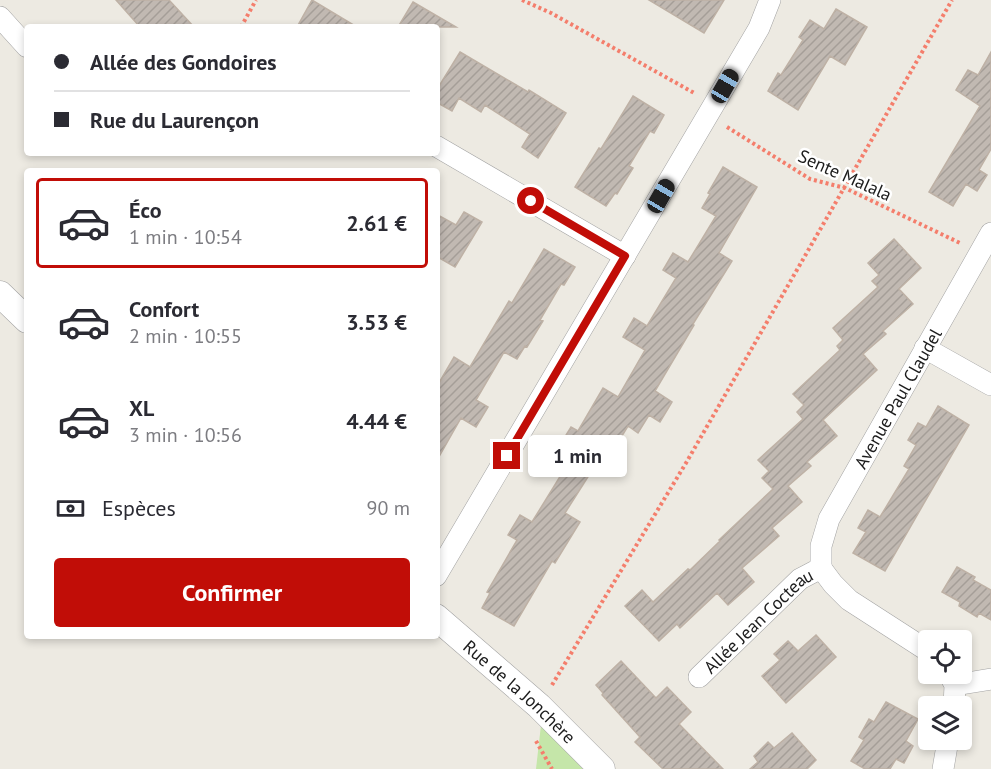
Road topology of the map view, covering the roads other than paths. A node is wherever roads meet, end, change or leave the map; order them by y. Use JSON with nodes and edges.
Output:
{"nodes":[{"id":1,"x":770,"y":0,"type":"edge"},
{"id":2,"x":0,"y":17,"type":"edge"},
{"id":3,"x":24,"y":44,"type":"edge"},
{"id":4,"x":440,"y":149,"type":"edge"},
{"id":5,"x":991,"y":233,"type":"edge"},
{"id":6,"x":625,"y":256,"type":"junction"},
{"id":7,"x":0,"y":294,"type":"edge"},
{"id":8,"x":24,"y":317,"type":"edge"},
{"id":9,"x":925,"y":348,"type":"junction"},
{"id":10,"x":991,"y":385,"type":"edge"},
{"id":11,"x":821,"y":568,"type":"junction"},
{"id":12,"x":440,"y":569,"type":"edge"},
{"id":13,"x":440,"y":620,"type":"edge"},
{"id":14,"x":918,"y":645,"type":"edge"},
{"id":15,"x":699,"y":677,"type":"dead end"},
{"id":16,"x":991,"y":679,"type":"edge"},
{"id":17,"x":952,"y":688,"type":"edge"},
{"id":18,"x":946,"y":750,"type":"edge"},
{"id":19,"x":602,"y":769,"type":"edge"},
{"id":20,"x":943,"y":769,"type":"edge"}],
"edges":[{"from":1,"to":6,"type":"street"},
{"from":2,"to":3,"type":"street"},
{"from":4,"to":6,"type":"street"},
{"from":5,"to":9,"type":"street","name":"Avenue Paul Claudel"},
{"from":6,"to":12,"type":"street"},
{"from":7,"to":8,"type":"street"},
{"from":9,"to":10,"type":"street"},
{"from":9,"to":11,"type":"street","name":"Avenue Paul Claudel"},
{"from":11,"to":14,"type":"street"},
{"from":11,"to":15,"type":"street","name":"Allée Jean Cocteau"},
{"from":13,"to":19,"type":"street","name":"Rue de la Jonchère"},
{"from":16,"to":17,"type":"street"},
{"from":18,"to":20,"type":"street"}]}
